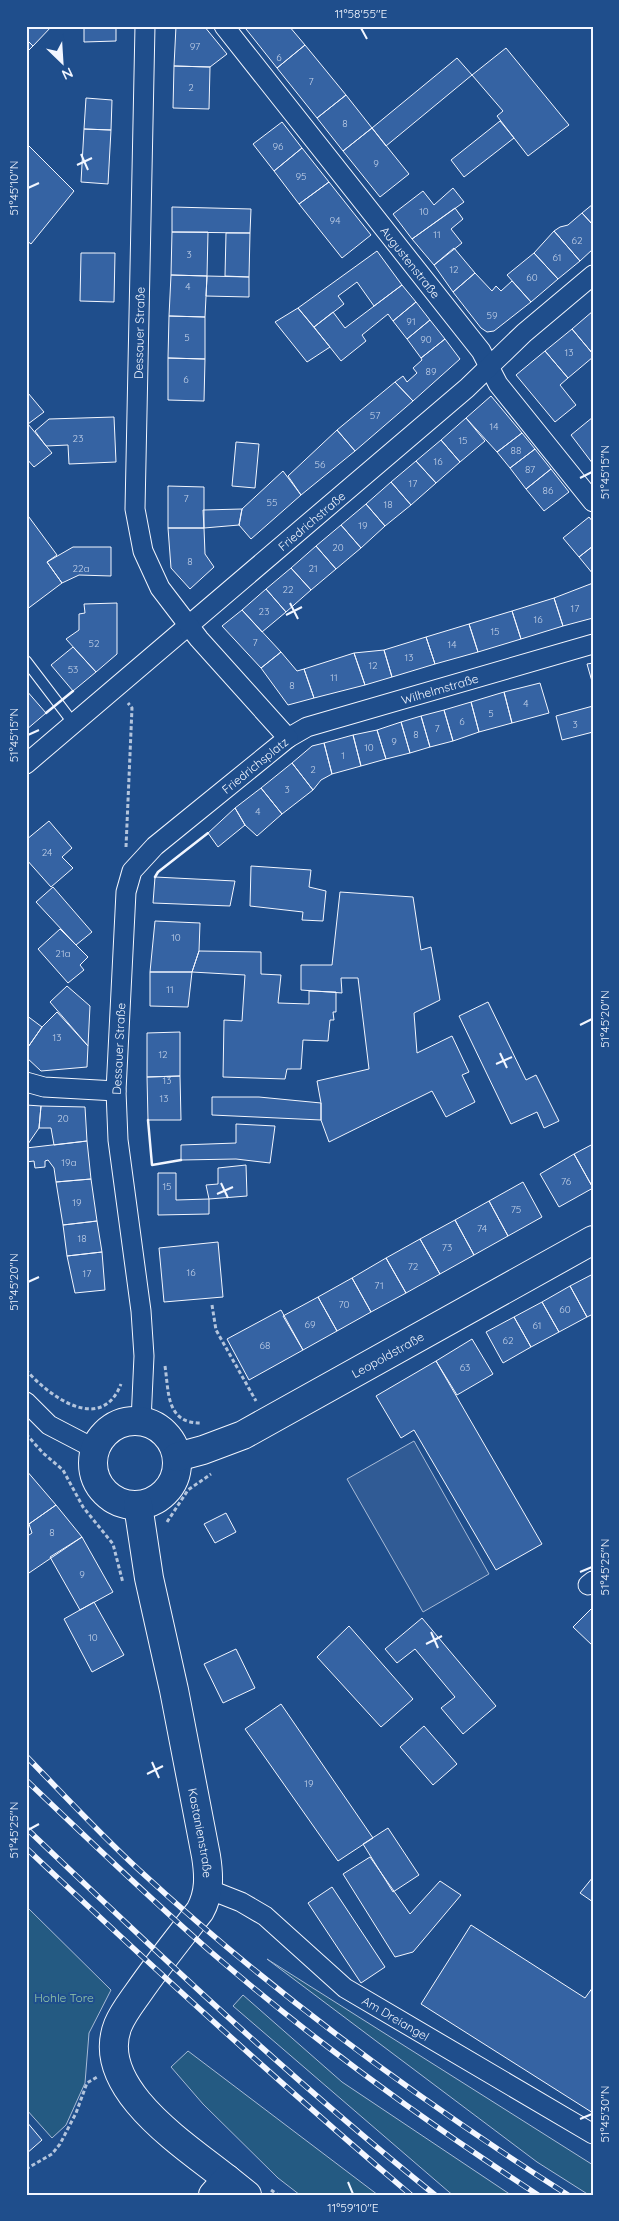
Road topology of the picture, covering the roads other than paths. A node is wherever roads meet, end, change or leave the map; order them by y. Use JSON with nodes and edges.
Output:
{"nodes":[{"id":1,"x":145,"y":26,"type":"edge"},
{"id":2,"x":224,"y":26,"type":"edge"},
{"id":3,"x":593,"y":275,"type":"edge"},
{"id":4,"x":489,"y":367,"type":"junction"},
{"id":5,"x":593,"y":502,"type":"edge"},
{"id":6,"x":188,"y":626,"type":"junction"},
{"id":7,"x":593,"y":644,"type":"edge"},
{"id":8,"x":26,"y":661,"type":"edge"},
{"id":9,"x":74,"y":724,"type":"junction"},
{"id":10,"x":288,"y":738,"type":"junction"},
{"id":11,"x":26,"y":764,"type":"edge"},
{"id":12,"x":132,"y":871,"type":"joint"},
{"id":13,"x":26,"y":1082,"type":"edge"},
{"id":14,"x":116,"y":1091,"type":"junction"},
{"id":15,"x":593,"y":1240,"type":"edge"},
{"id":16,"x":26,"y":1402,"type":"edge"},
{"id":17,"x":141,"y":1421,"type":"junction"},
{"id":18,"x":95,"y":1449,"type":"junction"},
{"id":19,"x":177,"y":1457,"type":"junction"},
{"id":20,"x":138,"y":1505,"type":"junction"},
{"id":21,"x":208,"y":1889,"type":"junction"},
{"id":22,"x":593,"y":2134,"type":"edge"},
{"id":23,"x":229,"y":2190,"type":"edge"}],
"edges":[{"from":1,"to":6,"type":"street","name":"Dessauer Straße"},
{"from":2,"to":4,"type":"street","name":"Augustenstraße"},
{"from":3,"to":4,"type":"street","name":"Friedrichstraße"},
{"from":4,"to":5,"type":"street","name":"Augustenstraße"},
{"from":4,"to":6,"type":"street","name":"Friedrichstraße"},
{"from":6,"to":9,"type":"street","name":"Friedrichstraße"},
{"from":6,"to":10,"type":"street","name":"Friedrichsplatz"},
{"from":7,"to":10,"type":"street","name":"Wilhelmstraße"},
{"from":8,"to":9,"type":"lane"},
{"from":9,"to":11,"type":"street","name":"Friedrichstraße"},
{"from":10,"to":12,"type":"street","name":"Friedrichsplatz"},
{"from":12,"to":14,"type":"street","name":"Dessauer Straße"},
{"from":13,"to":14,"type":"street"},
{"from":14,"to":17,"type":"street","name":"Dessauer Straße"},
{"from":15,"to":19,"type":"main road","name":"Leopoldstraße"},
{"from":16,"to":18,"type":"street"},
{"from":17,"to":18,"type":"main road"},
{"from":17,"to":19,"type":"main road"},
{"from":18,"to":20,"type":"main road"},
{"from":19,"to":20,"type":"main road"},
{"from":20,"to":21,"type":"main road","name":"Kastanienstraße"},
{"from":21,"to":22,"type":"street","name":"Am Dreiangel"},
{"from":21,"to":23,"type":"main road","name":"Kastanienstraße"}]}
